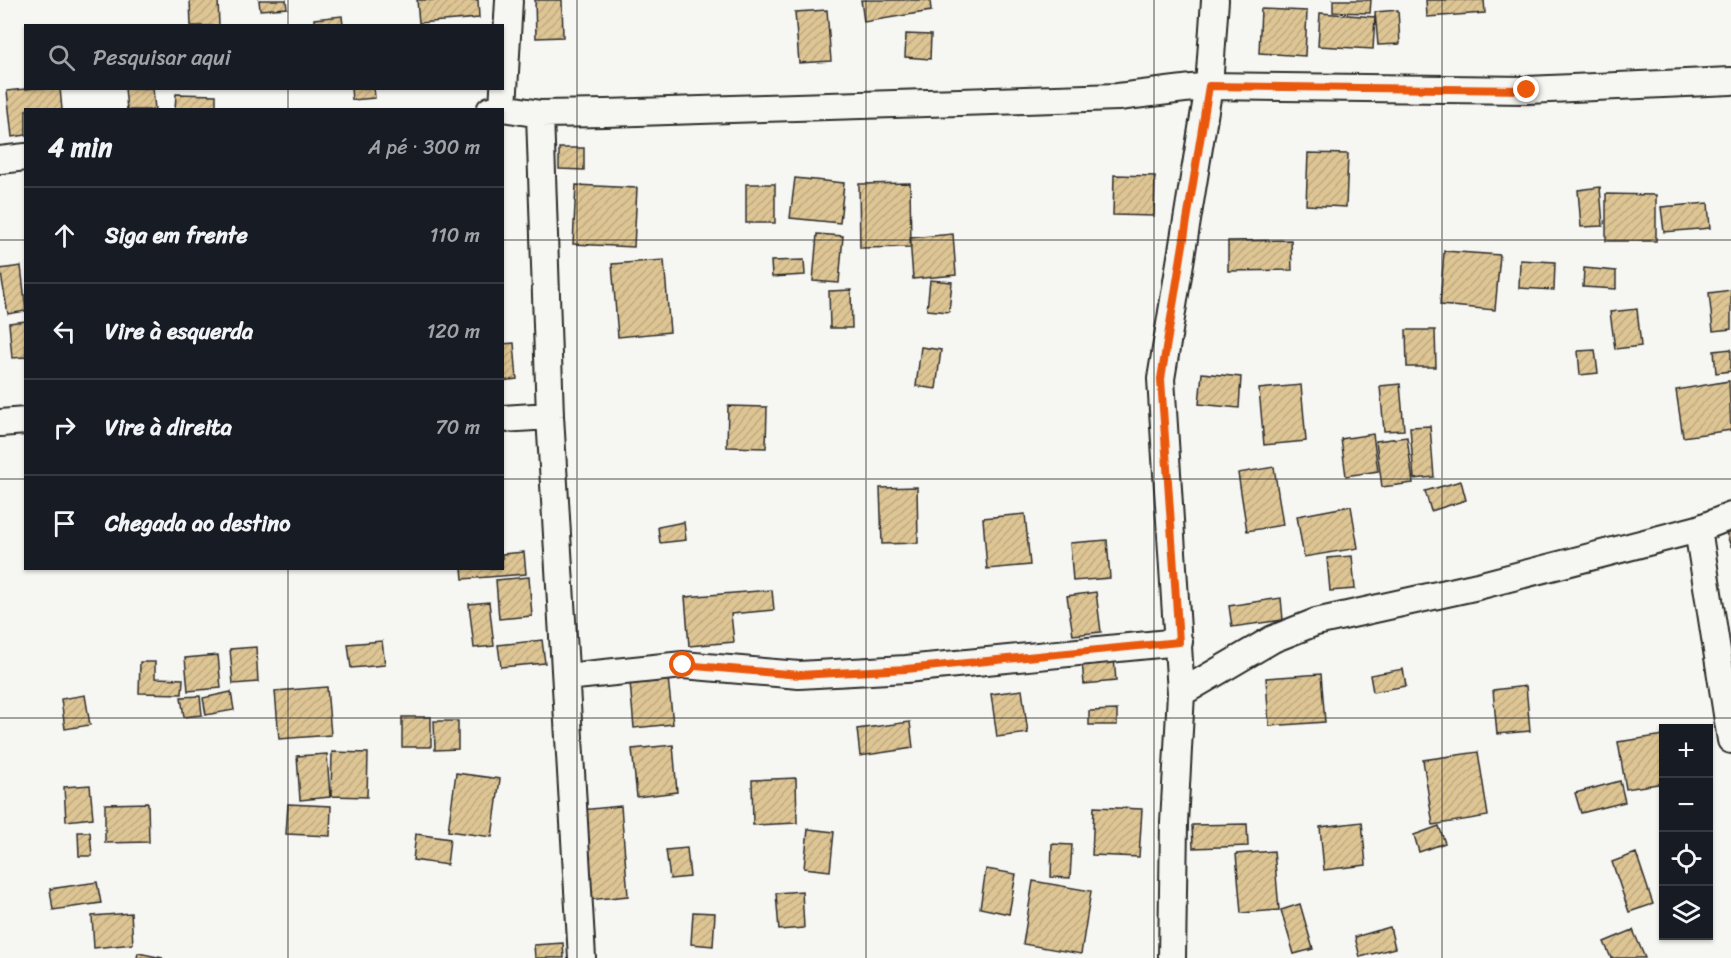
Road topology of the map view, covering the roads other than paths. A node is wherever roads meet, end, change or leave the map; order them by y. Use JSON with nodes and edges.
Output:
{"nodes":[{"id":1,"x":509,"y":0,"type":"edge"},
{"id":2,"x":1215,"y":0,"type":"edge"},
{"id":3,"x":504,"y":42,"type":"edge"},
{"id":4,"x":1731,"y":81,"type":"edge"},
{"id":5,"x":1209,"y":86,"type":"junction"},
{"id":6,"x":498,"y":90,"type":"edge"},
{"id":7,"x":496,"y":108,"type":"edge"},
{"id":8,"x":504,"y":110,"type":"edge"},
{"id":9,"x":540,"y":114,"type":"junction"},
{"id":10,"x":24,"y":157,"type":"edge"},
{"id":11,"x":0,"y":160,"type":"edge"},
{"id":12,"x":549,"y":416,"type":"junction"},
{"id":13,"x":504,"y":420,"type":"edge"},
{"id":14,"x":24,"y":421,"type":"edge"},
{"id":15,"x":0,"y":423,"type":"edge"},
{"id":16,"x":1731,"y":516,"type":"edge"},
{"id":17,"x":1698,"y":529,"type":"junction"},
{"id":18,"x":1179,"y":642,"type":"junction"},
{"id":19,"x":566,"y":677,"type":"junction"},
{"id":20,"x":1181,"y":693,"type":"junction"},
{"id":21,"x":1731,"y":740,"type":"edge"},
{"id":22,"x":582,"y":958,"type":"edge"},
{"id":23,"x":1172,"y":958,"type":"edge"}],
"edges":[{"from":1,"to":3,"type":"street"},
{"from":2,"to":5,"type":"street"},
{"from":4,"to":5,"type":"street"},
{"from":5,"to":9,"type":"street"},
{"from":5,"to":18,"type":"street"},
{"from":6,"to":7,"type":"street"},
{"from":8,"to":9,"type":"street"},
{"from":9,"to":12,"type":"street"},
{"from":10,"to":11,"type":"street"},
{"from":12,"to":13,"type":"street"},
{"from":12,"to":19,"type":"street"},
{"from":14,"to":15,"type":"street"},
{"from":16,"to":17,"type":"street"},
{"from":17,"to":20,"type":"street"},
{"from":17,"to":21,"type":"street"},
{"from":18,"to":19,"type":"street"},
{"from":18,"to":20,"type":"street"},
{"from":19,"to":22,"type":"street"},
{"from":20,"to":23,"type":"street"}]}
